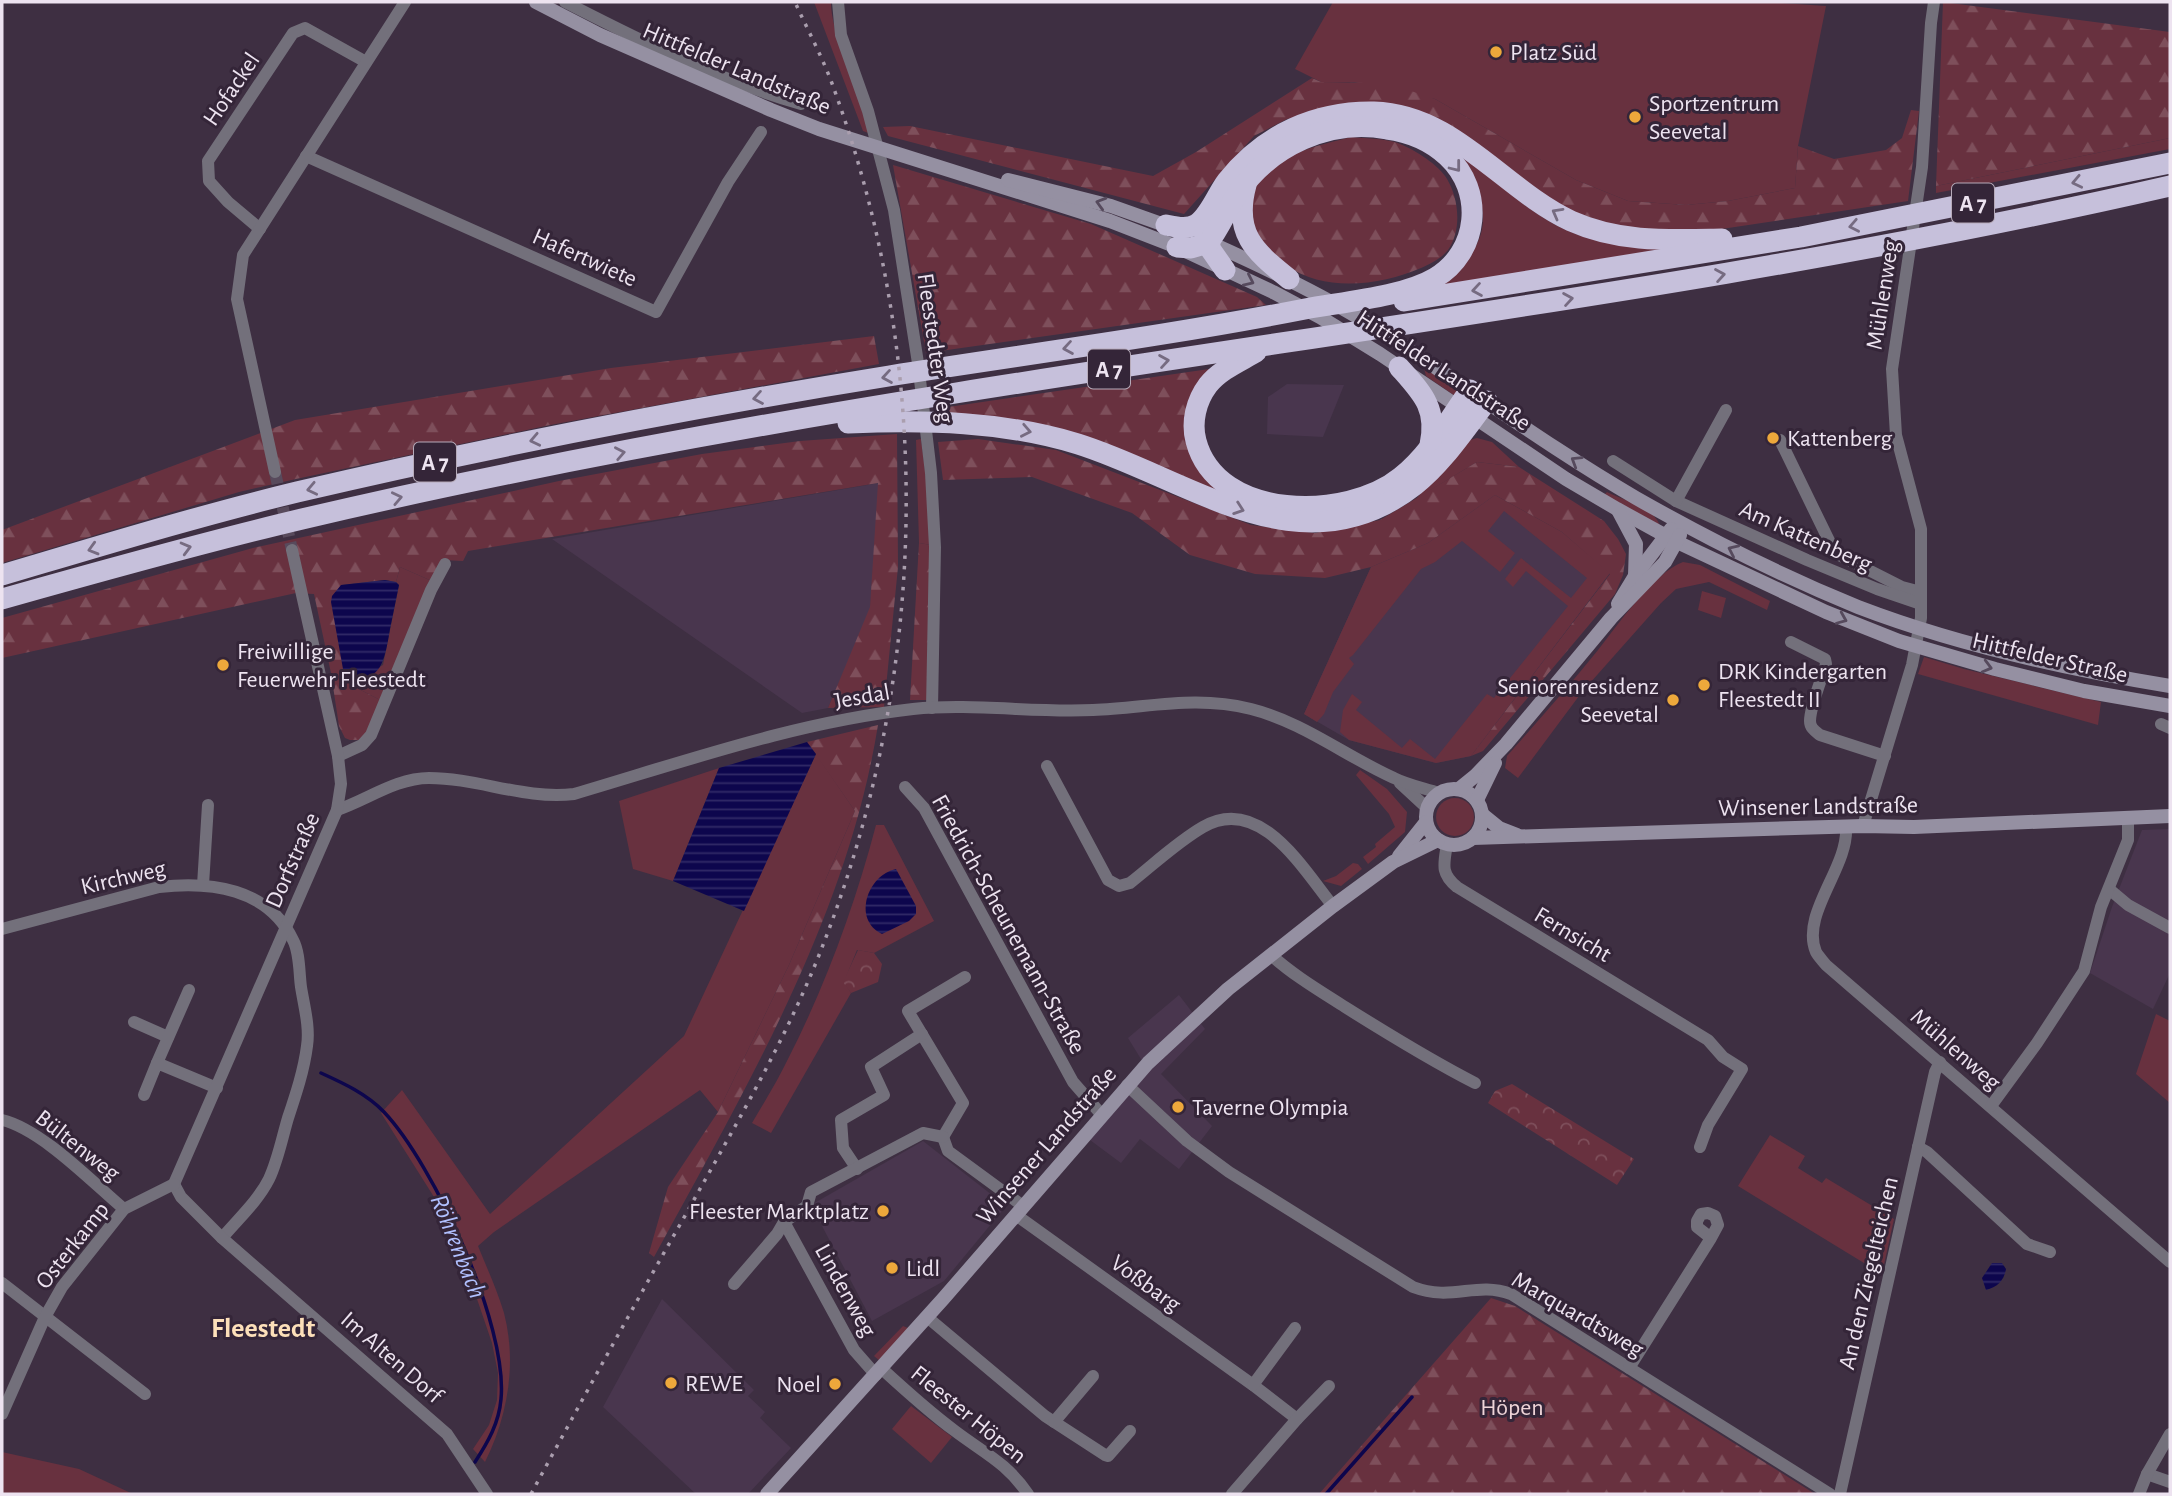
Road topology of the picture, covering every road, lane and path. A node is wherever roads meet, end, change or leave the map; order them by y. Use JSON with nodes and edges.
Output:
{"nodes":[{"id":1,"x":405,"y":2,"type":"edge"},
{"id":2,"x":536,"y":2,"type":"edge"},
{"id":3,"x":565,"y":2,"type":"edge"},
{"id":4,"x":838,"y":2,"type":"edge"},
{"id":5,"x":1934,"y":2,"type":"edge"},
{"id":6,"x":366,"y":62,"type":"junction"},
{"id":7,"x":801,"y":104,"type":"dead end"},
{"id":8,"x":761,"y":132,"type":"dead end"},
{"id":9,"x":306,"y":156,"type":"junction"},
{"id":10,"x":927,"y":163,"type":"junction"},
{"id":11,"x":2170,"y":163,"type":"edge"},
{"id":12,"x":1248,"y":179,"type":"junction"},
{"id":13,"x":2170,"y":186,"type":"edge"},
{"id":14,"x":1205,"y":216,"type":"junction"},
{"id":15,"x":1166,"y":226,"type":"junction"},
{"id":16,"x":260,"y":229,"type":"junction"},
{"id":17,"x":1801,"y":237,"type":"junction"},
{"id":18,"x":1208,"y":243,"type":"junction"},
{"id":19,"x":1177,"y":247,"type":"junction"},
{"id":20,"x":1225,"y":270,"type":"junction"},
{"id":21,"x":1289,"y":287,"type":"junction"},
{"id":22,"x":1232,"y":323,"type":"junction"},
{"id":23,"x":1266,"y":346,"type":"junction"},
{"id":24,"x":1404,"y":358,"type":"junction"},
{"id":25,"x":1472,"y":404,"type":"junction"},
{"id":26,"x":1726,"y":410,"type":"dead end"},
{"id":27,"x":828,"y":419,"type":"junction"},
{"id":28,"x":1780,"y":440,"type":"dead end"},
{"id":29,"x":1429,"y":448,"type":"junction"},
{"id":30,"x":1613,"y":461,"type":"dead end"},
{"id":31,"x":275,"y":472,"type":"tunnel mouth"},
{"id":32,"x":1676,"y":500,"type":"junction"},
{"id":33,"x":1617,"y":509,"type":"junction"},
{"id":34,"x":1681,"y":523,"type":"junction"},
{"id":35,"x":1671,"y":539,"type":"junction"},
{"id":36,"x":292,"y":550,"type":"tunnel mouth"},
{"id":37,"x":445,"y":564,"type":"dead end"},
{"id":38,"x":2,"y":575,"type":"edge"},
{"id":39,"x":1635,"y":576,"type":"junction"},
{"id":40,"x":1922,"y":598,"type":"junction"},
{"id":41,"x":2,"y":599,"type":"edge"},
{"id":42,"x":1611,"y":618,"type":"junction"},
{"id":43,"x":1924,"y":624,"type":"junction"},
{"id":44,"x":1791,"y":642,"type":"dead end"},
{"id":45,"x":1921,"y":648,"type":"joint"},
{"id":46,"x":2170,"y":686,"type":"edge"},
{"id":47,"x":2170,"y":706,"type":"edge"},
{"id":48,"x":932,"y":708,"type":"junction"},
{"id":49,"x":1506,"y":744,"type":"junction"},
{"id":50,"x":338,"y":756,"type":"junction"},
{"id":51,"x":1885,"y":757,"type":"junction"},
{"id":52,"x":1047,"y":766,"type":"dead end"},
{"id":53,"x":1394,"y":778,"type":"junction"},
{"id":54,"x":905,"y":787,"type":"dead end"},
{"id":55,"x":1459,"y":789,"type":"junction"},
{"id":56,"x":1439,"y":793,"type":"junction"},
{"id":57,"x":1478,"y":800,"type":"junction"},
{"id":58,"x":208,"y":805,"type":"dead end"},
{"id":59,"x":337,"y":810,"type":"junction"},
{"id":60,"x":1427,"y":815,"type":"junction"},
{"id":61,"x":1483,"y":815,"type":"junction"},
{"id":62,"x":2170,"y":817,"type":"edge"},
{"id":63,"x":2121,"y":818,"type":"junction"},
{"id":64,"x":1863,"y":826,"type":"junction"},
{"id":65,"x":1846,"y":827,"type":"junction"},
{"id":66,"x":1522,"y":836,"type":"junction"},
{"id":67,"x":1473,"y":838,"type":"junction"},
{"id":68,"x":1443,"y":842,"type":"junction"},
{"id":69,"x":1394,"y":862,"type":"junction"},
{"id":70,"x":203,"y":885,"type":"junction"},
{"id":71,"x":2109,"y":890,"type":"junction"},
{"id":72,"x":1334,"y":905,"type":"junction"},
{"id":73,"x":285,"y":927,"type":"junction"},
{"id":74,"x":2170,"y":928,"type":"edge"},
{"id":75,"x":2,"y":929,"type":"edge"},
{"id":76,"x":1271,"y":955,"type":"junction"},
{"id":77,"x":965,"y":977,"type":"dead end"},
{"id":78,"x":189,"y":990,"type":"dead end"},
{"id":79,"x":134,"y":1022,"type":"dead end"},
{"id":80,"x":922,"y":1034,"type":"junction"},
{"id":81,"x":168,"y":1037,"type":"junction"},
{"id":82,"x":1940,"y":1062,"type":"junction"},
{"id":83,"x":157,"y":1063,"type":"junction"},
{"id":84,"x":1475,"y":1083,"type":"dead end"},
{"id":85,"x":1127,"y":1086,"type":"junction"},
{"id":86,"x":217,"y":1088,"type":"junction"},
{"id":87,"x":144,"y":1095,"type":"dead end"},
{"id":88,"x":1991,"y":1107,"type":"junction"},
{"id":89,"x":1101,"y":1114,"type":"junction"},
{"id":90,"x":2,"y":1120,"type":"edge"},
{"id":91,"x":943,"y":1137,"type":"junction"},
{"id":92,"x":1700,"y":1147,"type":"dead end"},
{"id":93,"x":1918,"y":1147,"type":"junction"},
{"id":94,"x":857,"y":1169,"type":"junction"},
{"id":95,"x":174,"y":1184,"type":"junction"},
{"id":96,"x":124,"y":1209,"type":"junction"},
{"id":97,"x":1019,"y":1210,"type":"junction"},
{"id":98,"x":784,"y":1222,"type":"junction"},
{"id":99,"x":222,"y":1238,"type":"junction"},
{"id":100,"x":1711,"y":1238,"type":"dead end"},
{"id":101,"x":2050,"y":1252,"type":"dead end"},
{"id":102,"x":2170,"y":1262,"type":"edge"},
{"id":103,"x":2,"y":1283,"type":"edge"},
{"id":104,"x":734,"y":1284,"type":"dead end"},
{"id":105,"x":45,"y":1317,"type":"junction"},
{"id":106,"x":927,"y":1317,"type":"junction"},
{"id":107,"x":1295,"y":1328,"type":"dead end"},
{"id":108,"x":1629,"y":1368,"type":"junction"},
{"id":109,"x":878,"y":1371,"type":"junction"},
{"id":110,"x":1093,"y":1376,"type":"dead end"},
{"id":111,"x":1253,"y":1385,"type":"junction"},
{"id":112,"x":1329,"y":1386,"type":"dead end"},
{"id":113,"x":145,"y":1394,"type":"dead end"},
{"id":114,"x":2,"y":1414,"type":"edge"},
{"id":115,"x":1297,"y":1419,"type":"junction"},
{"id":116,"x":1054,"y":1422,"type":"junction"},
{"id":117,"x":1130,"y":1431,"type":"dead end"},
{"id":118,"x":2170,"y":1434,"type":"edge"},
{"id":119,"x":2147,"y":1474,"type":"junction"},
{"id":120,"x":2170,"y":1482,"type":"edge"},
{"id":121,"x":487,"y":1494,"type":"edge"},
{"id":122,"x":767,"y":1494,"type":"edge"},
{"id":123,"x":1028,"y":1494,"type":"edge"},
{"id":124,"x":1232,"y":1494,"type":"edge"},
{"id":125,"x":1830,"y":1494,"type":"edge"},
{"id":126,"x":1840,"y":1494,"type":"edge"},
{"id":127,"x":2139,"y":1494,"type":"edge"}],
"edges":[{"from":1,"to":6,"type":"street"},
{"from":2,"to":10,"type":"main road","name":"Hittfelder Landstraße"},
{"from":3,"to":7,"type":"street","name":"Hittfelder Landstraße"},
{"from":4,"to":48,"type":"street","name":"Fleestedter Weg"},
{"from":5,"to":40,"type":"street","name":"Mühlenweg"},
{"from":6,"to":9,"type":"street"},
{"from":6,"to":16,"type":"street","name":"Hofackel"},
{"from":8,"to":9,"type":"street","name":"Hafertwiete"},
{"from":9,"to":16,"type":"street"},
{"from":15,"to":10,"type":"main road","name":"Hittfelder Landstraße","one_way":true},
{"from":10,"to":19,"type":"main road","name":"Hittfelder Landstraße"},
{"from":11,"to":17,"type":"highway","number":"A 7","one_way":true},
{"from":12,"to":18,"type":"highway"},
{"from":12,"to":21,"type":"highway"},
{"from":12,"to":22,"type":"highway","one_way":true},
{"from":23,"to":13,"type":"highway","number":"A 7","one_way":true},
{"from":14,"to":15,"type":"highway"},
{"from":17,"to":14,"type":"highway","one_way":true},
{"from":14,"to":18,"type":"highway"},
{"from":15,"to":18,"type":"main road","name":"Hittfelder Landstraße"},
{"from":16,"to":31,"type":"street"},
{"from":17,"to":22,"type":"highway","number":"A 7","one_way":true},
{"from":18,"to":19,"type":"highway"},
{"from":18,"to":20,"type":"highway"},
{"from":18,"to":21,"type":"main road","name":"Hittfelder Landstraße"},
{"from":19,"to":20,"type":"main road","name":"Hittfelder Landstraße"},
{"from":20,"to":21,"type":"main road","name":"Hittfelder Landstraße","one_way":true},
{"from":21,"to":24,"type":"main road","name":"Hittfelder Landstraße"},
{"from":21,"to":24,"type":"main road","name":"Hittfelder Landstraße"},
{"from":22,"to":38,"type":"highway","number":"A 7","one_way":true},
{"from":27,"to":23,"type":"highway","number":"A 7","one_way":true},
{"from":23,"to":29,"type":"highway"},
{"from":24,"to":25,"type":"main road","name":"Hittfelder Landstraße"},
{"from":24,"to":25,"type":"main road","name":"Hittfelder Landstraße"},
{"from":24,"to":29,"type":"highway"},
{"from":27,"to":25,"type":"highway","one_way":true},
{"from":25,"to":29,"type":"highway"},
{"from":25,"to":33,"type":"main road","name":"Hittfelder Landstraße"},
{"from":34,"to":25,"type":"main road","name":"Hittfelder Landstraße","one_way":true},
{"from":26,"to":32,"type":"street"},
{"from":41,"to":27,"type":"highway","number":"A 7","one_way":true},
{"from":28,"to":40,"type":"street"},
{"from":30,"to":32,"type":"street","name":"Am Kattenberg"},
{"from":32,"to":40,"type":"street","name":"Am Kattenberg"},
{"from":33,"to":35,"type":"main road","name":"Hittfelder Landstraße"},
{"from":33,"to":39,"type":"main road"},
{"from":34,"to":35,"type":"main road"},
{"from":43,"to":34,"type":"main road","name":"Hittfelder Landstraße","one_way":true},
{"from":35,"to":39,"type":"main road"},
{"from":35,"to":42,"type":"main road"},
{"from":35,"to":45,"type":"main road","name":"Hittfelder Landstraße","one_way":true},
{"from":36,"to":50,"type":"street","name":"Dorfstraße"},
{"from":37,"to":50,"type":"street"},
{"from":39,"to":42,"type":"main road"},
{"from":40,"to":43,"type":"street","name":"Mühlenweg"},
{"from":42,"to":49,"type":"main road"},
{"from":43,"to":46,"type":"main road","name":"Hittfelder Straße"},
{"from":43,"to":51,"type":"street","name":"Mühlenweg"},
{"from":44,"to":51,"type":"street"},
{"from":45,"to":47,"type":"main road","name":"Hittfelder Straße","one_way":true},
{"from":48,"to":53,"type":"street","name":"Jesdal"},
{"from":48,"to":59,"type":"street","name":"Jesdal"},
{"from":49,"to":55,"type":"main road"},
{"from":49,"to":57,"type":"main road"},
{"from":50,"to":59,"type":"street","name":"Dorfstraße"},
{"from":51,"to":64,"type":"street","name":"Mühlenweg"},
{"from":52,"to":72,"type":"street"},
{"from":53,"to":56,"type":"street","name":"Jesdal"},
{"from":53,"to":60,"type":"street","name":"Jesdal"},
{"from":54,"to":89,"type":"street","name":"Friedrich-Scheunemann-Straße"},
{"from":55,"to":56,"type":"main road"},
{"from":55,"to":57,"type":"main road"},
{"from":56,"to":60,"type":"main road","name":"Winsener Landstraße"},
{"from":57,"to":61,"type":"main road"},
{"from":58,"to":70,"type":"street"},
{"from":59,"to":73,"type":"street","name":"Dorfstraße"},
{"from":60,"to":68,"type":"main road"},
{"from":60,"to":69,"type":"main road","name":"Winsener Landstraße"},
{"from":61,"to":66,"type":"main road","name":"Winsener Landstraße"},
{"from":61,"to":67,"type":"main road"},
{"from":62,"to":63,"type":"main road","name":"Winsener Landstraße"},
{"from":63,"to":64,"type":"main road","name":"Winsener Landstraße"},
{"from":63,"to":71,"type":"street"},
{"from":64,"to":65,"type":"main road","name":"Winsener Landstraße"},
{"from":65,"to":66,"type":"main road","name":"Winsener Landstraße"},
{"from":65,"to":82,"type":"street","name":"Mühlenweg"},
{"from":66,"to":67,"type":"main road","name":"Winsener Landstraße"},
{"from":67,"to":68,"type":"main road","name":"Winsener Landstraße"},
{"from":68,"to":69,"type":"main road","name":"Winsener Landstraße"},
{"from":68,"to":92,"type":"street","name":"Fernsicht"},
{"from":69,"to":72,"type":"main road","name":"Winsener Landstraße"},
{"from":70,"to":73,"type":"street","name":"Kirchweg"},
{"from":70,"to":75,"type":"street","name":"Kirchweg"},
{"from":71,"to":74,"type":"street"},
{"from":71,"to":88,"type":"street"},
{"from":72,"to":76,"type":"main road","name":"Winsener Landstraße"},
{"from":73,"to":86,"type":"street","name":"Dorfstraße"},
{"from":73,"to":99,"type":"street"},
{"from":76,"to":84,"type":"street"},
{"from":76,"to":85,"type":"main road","name":"Winsener Landstraße"},
{"from":77,"to":80,"type":"street"},
{"from":78,"to":81,"type":"street"},
{"from":79,"to":81,"type":"street"},
{"from":80,"to":91,"type":"street"},
{"from":80,"to":94,"type":"street"},
{"from":81,"to":83,"type":"street"},
{"from":82,"to":88,"type":"street","name":"Mühlenweg"},
{"from":82,"to":93,"type":"street","name":"An den Ziegelteichen"},
{"from":83,"to":86,"type":"street"},
{"from":83,"to":87,"type":"street"},
{"from":85,"to":89,"type":"main road","name":"Winsener Landstraße"},
{"from":85,"to":108,"type":"street","name":"Marquardtsweg"},
{"from":86,"to":95,"type":"street","name":"Dorfstraße"},
{"from":88,"to":102,"type":"street","name":"Mühlenweg"},
{"from":89,"to":97,"type":"main road","name":"Winsener Landstraße"},
{"from":90,"to":96,"type":"street","name":"Bültenweg"},
{"from":91,"to":94,"type":"street"},
{"from":91,"to":97,"type":"street","name":"Voßbarg"},
{"from":93,"to":101,"type":"street"},
{"from":93,"to":126,"type":"street","name":"An den Ziegelteichen"},
{"from":94,"to":98,"type":"street"},
{"from":95,"to":96,"type":"street","name":"Osterkamp"},
{"from":95,"to":99,"type":"street","name":"Im Alten Dorf"},
{"from":96,"to":105,"type":"street","name":"Osterkamp"},
{"from":97,"to":106,"type":"main road","name":"Winsener Landstraße"},
{"from":97,"to":111,"type":"street","name":"Voßbarg"},
{"from":98,"to":104,"type":"street"},
{"from":98,"to":109,"type":"street","name":"Lindenweg"},
{"from":99,"to":121,"type":"street","name":"Im Alten Dorf"},
{"from":100,"to":108,"type":"street"},
{"from":103,"to":105,"type":"street"},
{"from":105,"to":113,"type":"street","name":"Osterkamp"},
{"from":105,"to":114,"type":"street","name":"Osterkamp"},
{"from":106,"to":109,"type":"main road","name":"Winsener Landstraße"},
{"from":106,"to":116,"type":"street"},
{"from":107,"to":111,"type":"street"},
{"from":108,"to":125,"type":"street","name":"Marquardtsweg"},
{"from":109,"to":122,"type":"main road","name":"Winsener Landstraße"},
{"from":109,"to":123,"type":"street","name":"Fleester Höpen"},
{"from":110,"to":116,"type":"street"},
{"from":111,"to":115,"type":"street","name":"Voßbarg"},
{"from":112,"to":115,"type":"street"},
{"from":115,"to":124,"type":"street"},
{"from":116,"to":117,"type":"street"},
{"from":118,"to":119,"type":"street"},
{"from":119,"to":120,"type":"street"},
{"from":119,"to":127,"type":"street"}]}
